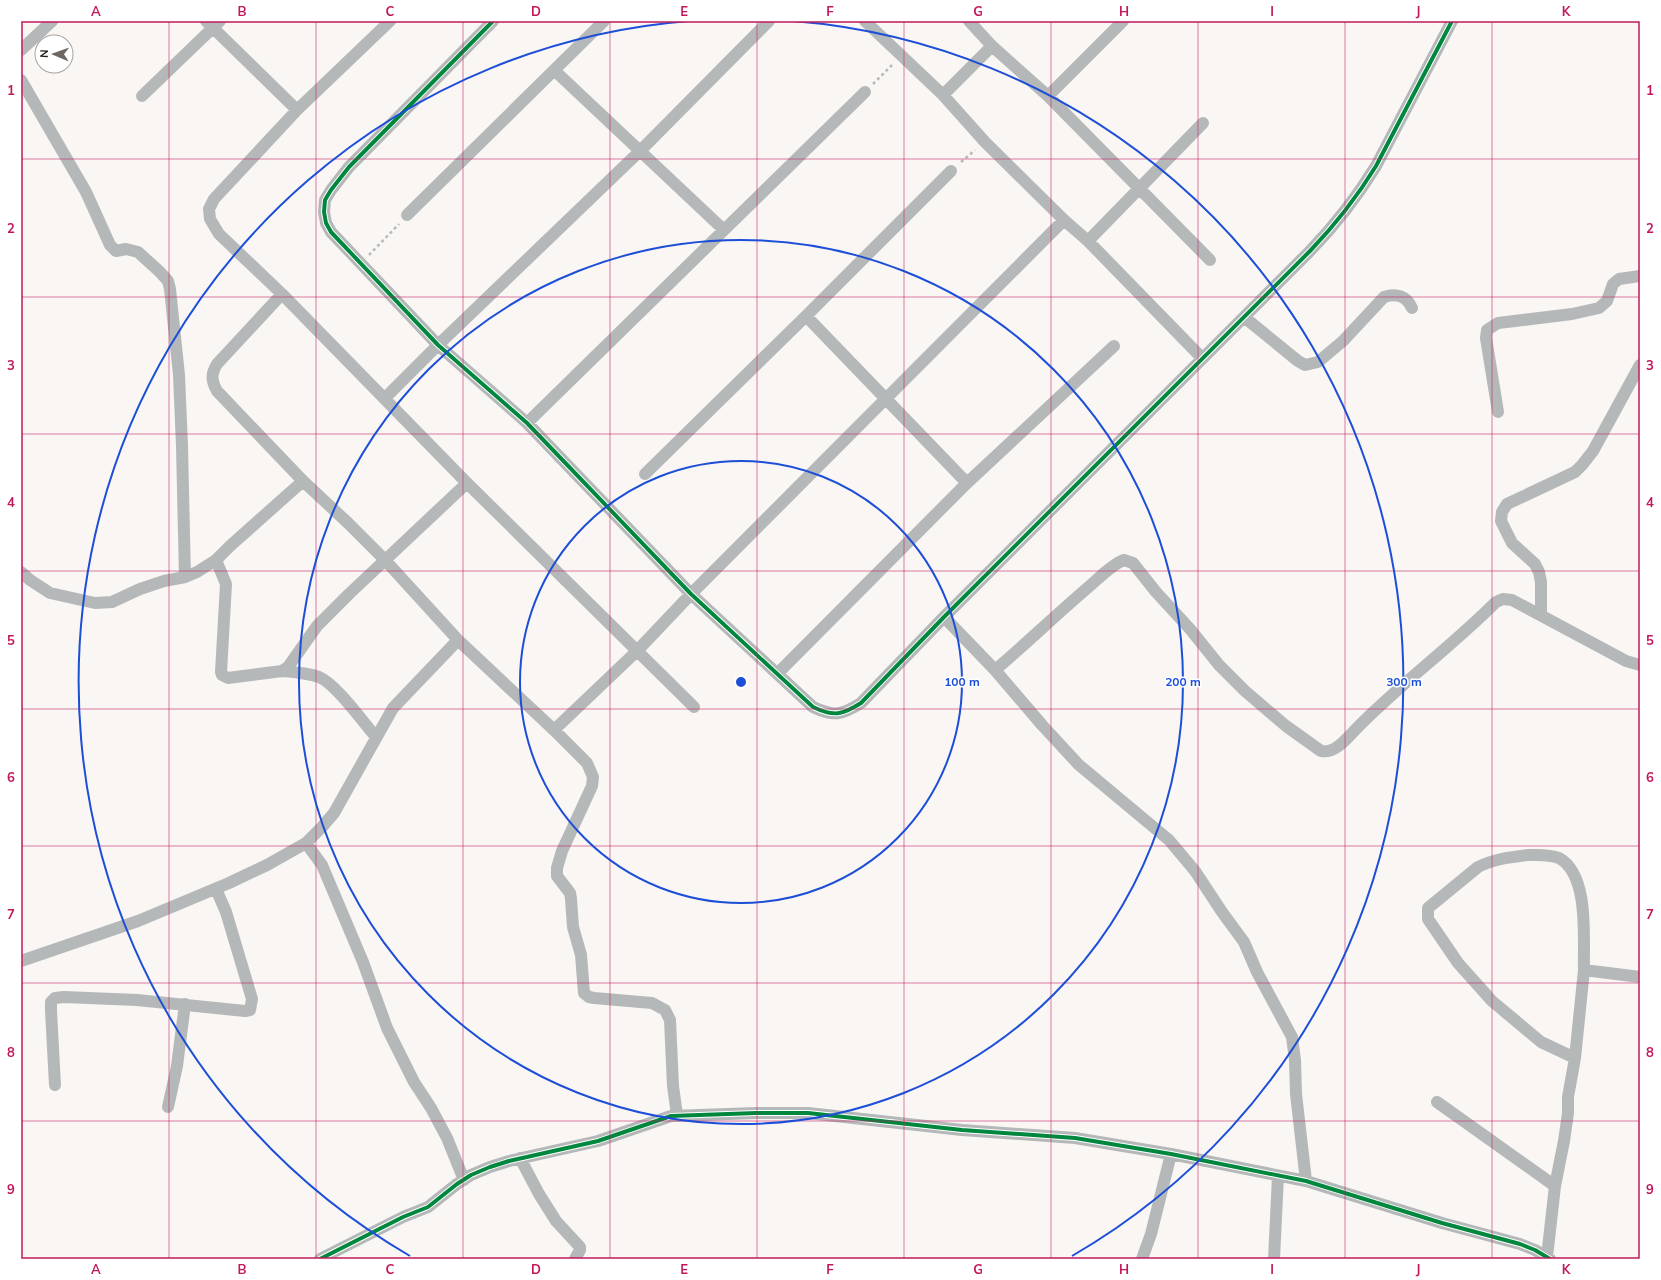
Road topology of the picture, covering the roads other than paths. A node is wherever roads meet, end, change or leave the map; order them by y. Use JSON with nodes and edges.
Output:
{"nodes":[{"id":1,"x":52,"y":21,"type":"edge"},
{"id":2,"x":390,"y":21,"type":"edge"},
{"id":3,"x":493,"y":21,"type":"edge"},
{"id":4,"x":604,"y":21,"type":"edge"},
{"id":5,"x":769,"y":21,"type":"edge"},
{"id":6,"x":865,"y":21,"type":"edge"},
{"id":7,"x":969,"y":21,"type":"edge"},
{"id":8,"x":1123,"y":21,"type":"edge"},
{"id":9,"x":1452,"y":21,"type":"edge"},
{"id":10,"x":213,"y":23,"type":"edge"},
{"id":11,"x":992,"y":46,"type":"junction"},
{"id":12,"x":21,"y":50,"type":"edge"},
{"id":13,"x":554,"y":70,"type":"junction"},
{"id":14,"x":21,"y":80,"type":"edge"},
{"id":15,"x":865,"y":92,"type":"road end"},
{"id":16,"x":943,"y":95,"type":"junction"},
{"id":17,"x":142,"y":96,"type":"dead end"},
{"id":18,"x":1048,"y":96,"type":"junction"},
{"id":19,"x":297,"y":110,"type":"junction"},
{"id":20,"x":1203,"y":123,"type":"dead end"},
{"id":21,"x":640,"y":151,"type":"junction"},
{"id":22,"x":951,"y":171,"type":"road end"},
{"id":23,"x":1140,"y":188,"type":"junction"},
{"id":24,"x":407,"y":215,"type":"road end"},
{"id":25,"x":1064,"y":220,"type":"junction"},
{"id":26,"x":724,"y":230,"type":"junction"},
{"id":27,"x":1088,"y":241,"type":"junction"},
{"id":28,"x":1210,"y":260,"type":"dead end"},
{"id":29,"x":1640,"y":276,"type":"edge"},
{"id":30,"x":282,"y":294,"type":"junction"},
{"id":31,"x":1412,"y":308,"type":"dead end"},
{"id":32,"x":806,"y":316,"type":"junction"},
{"id":33,"x":1244,"y":317,"type":"junction"},
{"id":34,"x":438,"y":345,"type":"junction"},
{"id":35,"x":1114,"y":346,"type":"dead end"},
{"id":36,"x":1202,"y":358,"type":"junction"},
{"id":37,"x":1640,"y":365,"type":"edge"},
{"id":38,"x":385,"y":398,"type":"junction"},
{"id":39,"x":886,"y":398,"type":"junction"},
{"id":40,"x":1498,"y":412,"type":"dead end"},
{"id":41,"x":527,"y":423,"type":"junction"},
{"id":42,"x":645,"y":474,"type":"dead end"},
{"id":43,"x":303,"y":481,"type":"junction"},
{"id":44,"x":967,"y":483,"type":"junction"},
{"id":45,"x":467,"y":484,"type":"junction"},
{"id":46,"x":216,"y":560,"type":"junction"},
{"id":47,"x":385,"y":560,"type":"junction"},
{"id":48,"x":21,"y":572,"type":"edge"},
{"id":49,"x":185,"y":577,"type":"junction"},
{"id":50,"x":691,"y":594,"type":"junction"},
{"id":51,"x":1541,"y":615,"type":"junction"},
{"id":52,"x":944,"y":617,"type":"junction"},
{"id":53,"x":458,"y":640,"type":"junction"},
{"id":54,"x":637,"y":651,"type":"junction"},
{"id":55,"x":1640,"y":665,"type":"edge"},
{"id":56,"x":996,"y":670,"type":"junction"},
{"id":57,"x":282,"y":671,"type":"junction"},
{"id":58,"x":778,"y":673,"type":"junction"},
{"id":59,"x":694,"y":707,"type":"dead end"},
{"id":60,"x":554,"y":730,"type":"junction"},
{"id":61,"x":376,"y":738,"type":"junction"},
{"id":62,"x":306,"y":843,"type":"junction"},
{"id":63,"x":216,"y":889,"type":"junction"},
{"id":64,"x":21,"y":962,"type":"edge"},
{"id":65,"x":1584,"y":970,"type":"junction"},
{"id":66,"x":1640,"y":977,"type":"edge"},
{"id":67,"x":185,"y":1004,"type":"junction"},
{"id":68,"x":1575,"y":1058,"type":"junction"},
{"id":69,"x":55,"y":1085,"type":"dead end"},
{"id":70,"x":1437,"y":1102,"type":"dead end"},
{"id":71,"x":168,"y":1107,"type":"dead end"},
{"id":72,"x":677,"y":1115,"type":"junction"},
{"id":73,"x":1171,"y":1154,"type":"junction"},
{"id":74,"x":520,"y":1158,"type":"junction"},
{"id":75,"x":1278,"y":1176,"type":"junction"},
{"id":76,"x":464,"y":1180,"type":"junction"},
{"id":77,"x":1306,"y":1181,"type":"junction"},
{"id":78,"x":1555,"y":1186,"type":"junction"},
{"id":79,"x":1549,"y":1258,"type":"edge"},
{"id":80,"x":320,"y":1259,"type":"edge"},
{"id":81,"x":575,"y":1259,"type":"edge"},
{"id":82,"x":1142,"y":1259,"type":"edge"},
{"id":83,"x":1274,"y":1259,"type":"edge"}],
"edges":[{"from":1,"to":12,"type":"street"},
{"from":2,"to":19,"type":"street"},
{"from":3,"to":34,"type":"street"},
{"from":4,"to":13,"type":"street"},
{"from":5,"to":21,"type":"street"},
{"from":6,"to":16,"type":"street"},
{"from":7,"to":11,"type":"street"},
{"from":8,"to":18,"type":"street"},
{"from":9,"to":33,"type":"street"},
{"from":10,"to":17,"type":"street"},
{"from":10,"to":19,"type":"street"},
{"from":11,"to":16,"type":"street"},
{"from":11,"to":18,"type":"street"},
{"from":13,"to":21,"type":"street"},
{"from":13,"to":24,"type":"street"},
{"from":14,"to":49,"type":"street"},
{"from":15,"to":26,"type":"street"},
{"from":16,"to":25,"type":"street"},
{"from":18,"to":23,"type":"street"},
{"from":19,"to":30,"type":"street"},
{"from":20,"to":23,"type":"street"},
{"from":21,"to":26,"type":"street"},
{"from":21,"to":34,"type":"street"},
{"from":22,"to":32,"type":"street"},
{"from":23,"to":27,"type":"street"},
{"from":23,"to":28,"type":"street"},
{"from":25,"to":27,"type":"street"},
{"from":25,"to":39,"type":"street"},
{"from":26,"to":41,"type":"street"},
{"from":27,"to":36,"type":"street"},
{"from":29,"to":40,"type":"street"},
{"from":30,"to":38,"type":"street"},
{"from":30,"to":43,"type":"street"},
{"from":31,"to":33,"type":"street"},
{"from":32,"to":39,"type":"street"},
{"from":32,"to":42,"type":"street"},
{"from":33,"to":36,"type":"street"},
{"from":34,"to":38,"type":"street"},
{"from":34,"to":41,"type":"street"},
{"from":35,"to":44,"type":"street"},
{"from":36,"to":52,"type":"street"},
{"from":37,"to":51,"type":"street"},
{"from":38,"to":45,"type":"street"},
{"from":39,"to":44,"type":"street"},
{"from":39,"to":50,"type":"street"},
{"from":41,"to":50,"type":"street"},
{"from":43,"to":46,"type":"street"},
{"from":43,"to":47,"type":"street"},
{"from":44,"to":58,"type":"street"},
{"from":45,"to":47,"type":"street"},
{"from":45,"to":54,"type":"street"},
{"from":46,"to":49,"type":"street"},
{"from":46,"to":57,"type":"street"},
{"from":47,"to":53,"type":"street"},
{"from":47,"to":57,"type":"street"},
{"from":48,"to":49,"type":"street"},
{"from":50,"to":54,"type":"street"},
{"from":50,"to":58,"type":"street"},
{"from":51,"to":55,"type":"street"},
{"from":51,"to":56,"type":"street"},
{"from":52,"to":56,"type":"street"},
{"from":52,"to":58,"type":"street"},
{"from":53,"to":60,"type":"street"},
{"from":53,"to":61,"type":"street"},
{"from":54,"to":59,"type":"street"},
{"from":54,"to":60,"type":"street"},
{"from":56,"to":77,"type":"street"},
{"from":57,"to":61,"type":"street"},
{"from":60,"to":72,"type":"street"},
{"from":61,"to":62,"type":"street"},
{"from":62,"to":63,"type":"street"},
{"from":62,"to":76,"type":"street"},
{"from":63,"to":64,"type":"street"},
{"from":63,"to":67,"type":"street"},
{"from":65,"to":66,"type":"street"},
{"from":65,"to":68,"type":"street"},
{"from":65,"to":68,"type":"street"},
{"from":67,"to":69,"type":"street"},
{"from":67,"to":71,"type":"street"},
{"from":68,"to":78,"type":"street"},
{"from":70,"to":78,"type":"street"},
{"from":72,"to":73,"type":"street"},
{"from":72,"to":74,"type":"street"},
{"from":73,"to":75,"type":"street"},
{"from":73,"to":82,"type":"street"},
{"from":74,"to":76,"type":"street"},
{"from":74,"to":81,"type":"street"},
{"from":75,"to":77,"type":"street"},
{"from":75,"to":83,"type":"street"},
{"from":76,"to":80,"type":"street"},
{"from":77,"to":79,"type":"street"},
{"from":78,"to":79,"type":"street"}]}
